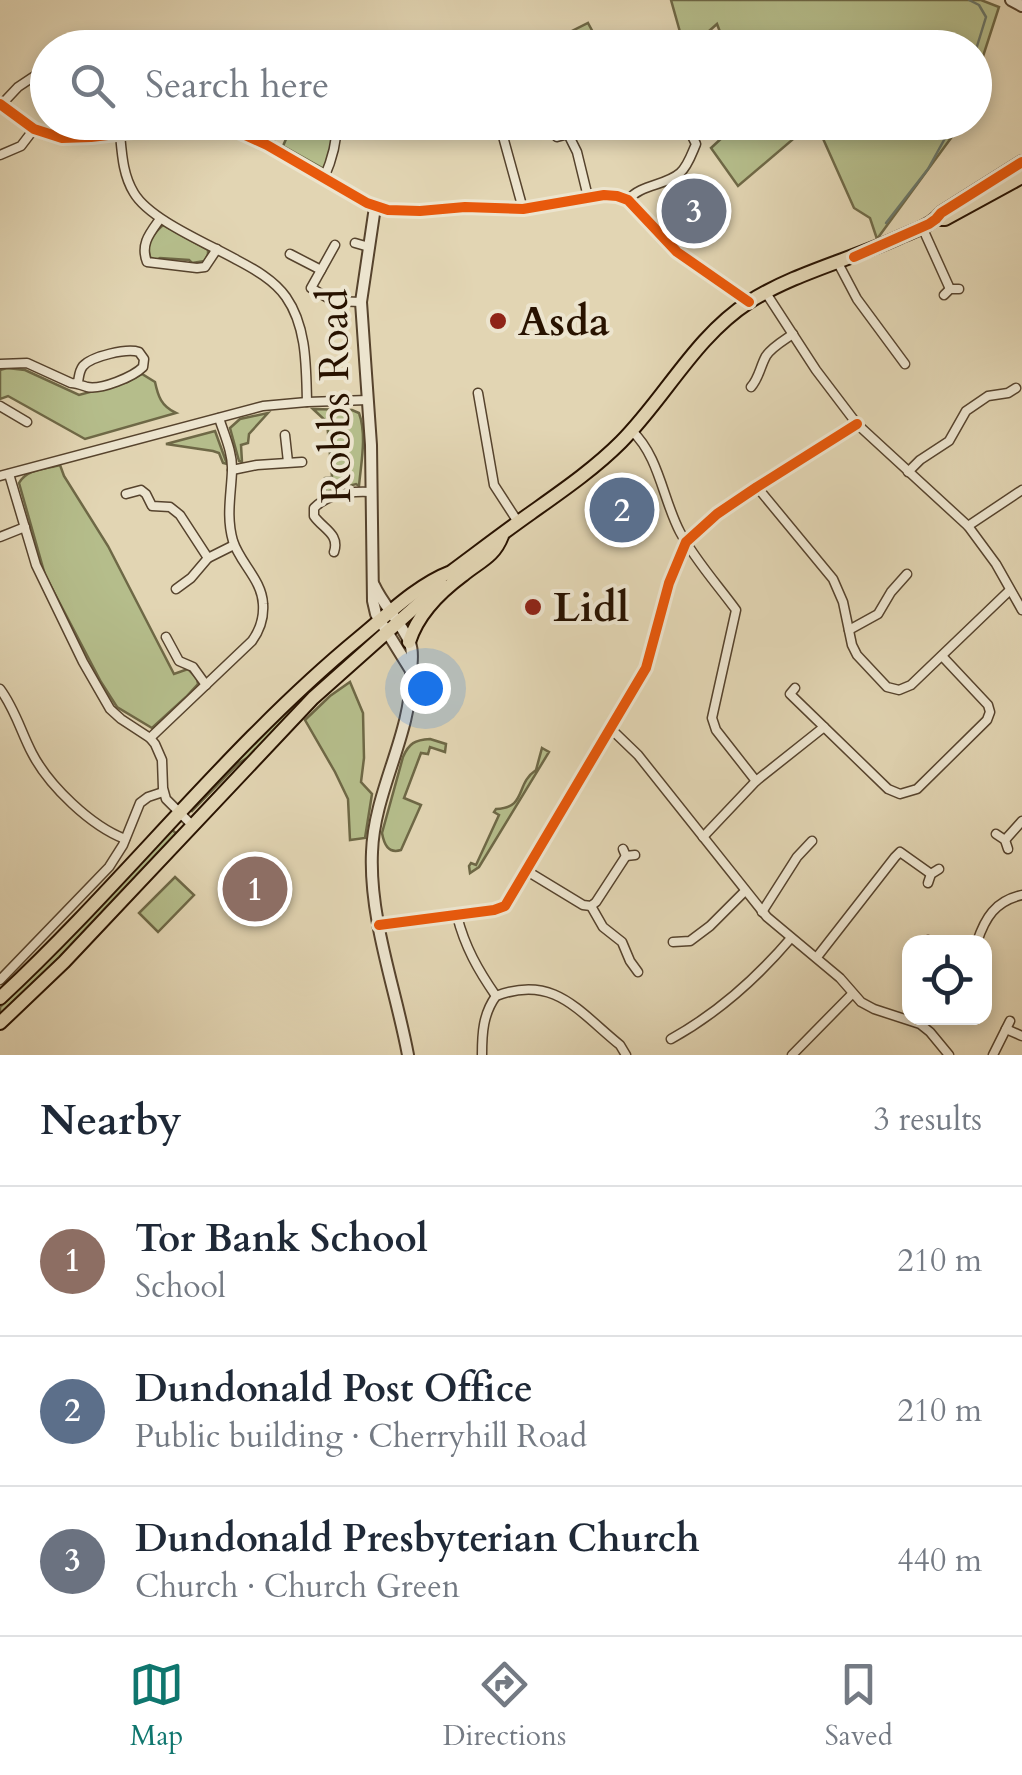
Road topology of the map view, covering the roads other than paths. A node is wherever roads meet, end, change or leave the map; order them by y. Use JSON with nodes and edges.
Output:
{"nodes":[{"id":1,"x":1012,"y":0,"type":"edge"},
{"id":2,"x":1022,"y":6,"type":"edge"},
{"id":3,"x":30,"y":78,"type":"edge"},
{"id":4,"x":1,"y":104,"type":"edge"},
{"id":5,"x":30,"y":126,"type":"edge"},
{"id":6,"x":30,"y":134,"type":"edge"},
{"id":7,"x":121,"y":140,"type":"edge"},
{"id":8,"x":256,"y":140,"type":"edge"},
{"id":9,"x":269,"y":140,"type":"edge"},
{"id":10,"x":337,"y":140,"type":"edge"},
{"id":11,"x":505,"y":140,"type":"edge"},
{"id":12,"x":571,"y":140,"type":"edge"},
{"id":13,"x":695,"y":140,"type":"edge"},
{"id":14,"x":266,"y":145,"type":"junction"},
{"id":15,"x":0,"y":155,"type":"edge"},
{"id":16,"x":1022,"y":162,"type":"edge"},
{"id":17,"x":1022,"y":177,"type":"edge"},
{"id":18,"x":324,"y":178,"type":"junction"},
{"id":19,"x":588,"y":196,"type":"junction"},
{"id":20,"x":628,"y":200,"type":"junction"},
{"id":21,"x":375,"y":207,"type":"junction"},
{"id":22,"x":523,"y":209,"type":"junction"},
{"id":23,"x":160,"y":219,"type":"junction"},
{"id":24,"x":936,"y":219,"type":"junction"},
{"id":25,"x":922,"y":227,"type":"junction"},
{"id":26,"x":355,"y":243,"type":"dead end"},
{"id":27,"x":334,"y":245,"type":"dead end"},
{"id":28,"x":368,"y":247,"type":"junction"},
{"id":29,"x":216,"y":248,"type":"junction"},
{"id":30,"x":290,"y":254,"type":"dead end"},
{"id":31,"x":838,"y":263,"type":"junction"},
{"id":32,"x":321,"y":270,"type":"junction"},
{"id":33,"x":951,"y":291,"type":"dead end"},
{"id":34,"x":766,"y":293,"type":"junction"},
{"id":35,"x":361,"y":302,"type":"junction"},
{"id":36,"x":749,"y":302,"type":"junction"},
{"id":37,"x":793,"y":334,"type":"junction"},
{"id":38,"x":0,"y":364,"type":"edge"},
{"id":39,"x":905,"y":364,"type":"dead end"},
{"id":40,"x":78,"y":382,"type":"junction"},
{"id":41,"x":752,"y":387,"type":"dead end"},
{"id":42,"x":1016,"y":388,"type":"dead end"},
{"id":43,"x":478,"y":392,"type":"dead end"},
{"id":44,"x":368,"y":400,"type":"junction"},
{"id":45,"x":306,"y":402,"type":"junction"},
{"id":46,"x":0,"y":406,"type":"edge"},
{"id":47,"x":218,"y":418,"type":"junction"},
{"id":48,"x":28,"y":422,"type":"dead end"},
{"id":49,"x":857,"y":424,"type":"junction"},
{"id":50,"x":632,"y":431,"type":"junction"},
{"id":51,"x":285,"y":435,"type":"dead end"},
{"id":52,"x":288,"y":462,"type":"junction"},
{"id":53,"x":302,"y":462,"type":"dead end"},
{"id":54,"x":232,"y":470,"type":"junction"},
{"id":55,"x":908,"y":472,"type":"junction"},
{"id":56,"x":4,"y":475,"type":"edge"},
{"id":57,"x":757,"y":487,"type":"junction"},
{"id":58,"x":1022,"y":490,"type":"edge"},
{"id":59,"x":370,"y":492,"type":"junction"},
{"id":60,"x":126,"y":494,"type":"dead end"},
{"id":61,"x":518,"y":522,"type":"junction"},
{"id":62,"x":968,"y":526,"type":"junction"},
{"id":63,"x":25,"y":527,"type":"junction"},
{"id":64,"x":503,"y":534,"type":"junction"},
{"id":65,"x":0,"y":537,"type":"edge"},
{"id":66,"x":686,"y":542,"type":"junction"},
{"id":67,"x":234,"y":545,"type":"junction"},
{"id":68,"x":334,"y":552,"type":"dead end"},
{"id":69,"x":208,"y":558,"type":"junction"},
{"id":70,"x":908,"y":574,"type":"dead end"},
{"id":71,"x":176,"y":589,"type":"dead end"},
{"id":72,"x":1010,"y":590,"type":"junction"},
{"id":73,"x":1022,"y":610,"type":"edge"},
{"id":74,"x":388,"y":621,"type":"junction"},
{"id":75,"x":849,"y":630,"type":"junction"},
{"id":76,"x":166,"y":637,"type":"dead end"},
{"id":77,"x":409,"y":642,"type":"junction"},
{"id":78,"x":942,"y":656,"type":"junction"},
{"id":79,"x":410,"y":670,"type":"junction"},
{"id":80,"x":206,"y":685,"type":"junction"},
{"id":81,"x":795,"y":688,"type":"dead end"},
{"id":82,"x":0,"y":689,"type":"edge"},
{"id":83,"x":824,"y":728,"type":"junction"},
{"id":84,"x":612,"y":729,"type":"junction"},
{"id":85,"x":150,"y":738,"type":"junction"},
{"id":86,"x":756,"y":782,"type":"junction"},
{"id":87,"x":163,"y":792,"type":"junction"},
{"id":88,"x":179,"y":814,"type":"junction"},
{"id":89,"x":1022,"y":821,"type":"edge"},
{"id":90,"x":192,"y":825,"type":"junction"},
{"id":91,"x":996,"y":834,"type":"dead end"},
{"id":92,"x":703,"y":837,"type":"junction"},
{"id":93,"x":125,"y":839,"type":"junction"},
{"id":94,"x":812,"y":841,"type":"dead end"},
{"id":95,"x":628,"y":853,"type":"dead end"},
{"id":96,"x":527,"y":871,"type":"junction"},
{"id":97,"x":933,"y":875,"type":"dead end"},
{"id":98,"x":745,"y":892,"type":"junction"},
{"id":99,"x":1022,"y":895,"type":"edge"},
{"id":100,"x":591,"y":906,"type":"junction"},
{"id":101,"x":762,"y":912,"type":"junction"},
{"id":102,"x":456,"y":916,"type":"junction"},
{"id":103,"x":379,"y":925,"type":"junction"},
{"id":104,"x":979,"y":935,"type":"edge"},
{"id":105,"x":791,"y":938,"type":"junction"},
{"id":106,"x":673,"y":942,"type":"dead end"},
{"id":107,"x":816,"y":957,"type":"junction"},
{"id":108,"x":638,"y":972,"type":"dead end"},
{"id":109,"x":0,"y":980,"type":"edge"},
{"id":110,"x":852,"y":994,"type":"junction"},
{"id":111,"x":496,"y":996,"type":"junction"},
{"id":112,"x":0,"y":998,"type":"edge"},
{"id":113,"x":902,"y":1016,"type":"edge"},
{"id":114,"x":0,"y":1023,"type":"edge"},
{"id":115,"x":926,"y":1025,"type":"edge"},
{"id":116,"x":1022,"y":1036,"type":"edge"},
{"id":117,"x":671,"y":1039,"type":"dead end"},
{"id":118,"x":408,"y":1055,"type":"edge"},
{"id":119,"x":482,"y":1055,"type":"edge"},
{"id":120,"x":626,"y":1055,"type":"edge"},
{"id":121,"x":792,"y":1055,"type":"edge"},
{"id":122,"x":948,"y":1055,"type":"edge"},
{"id":123,"x":992,"y":1055,"type":"edge"}],
"edges":[{"from":1,"to":2,"type":"street"},
{"from":3,"to":4,"type":"street"},
{"from":4,"to":5,"type":"street"},
{"from":6,"to":15,"type":"street"},
{"from":7,"to":23,"type":"street"},
{"from":8,"to":14,"type":"street"},
{"from":9,"to":14,"type":"street"},
{"from":10,"to":18,"type":"street"},
{"from":11,"to":22,"type":"street"},
{"from":12,"to":19,"type":"street"},
{"from":13,"to":20,"type":"street"},
{"from":14,"to":18,"type":"street"},
{"from":16,"to":24,"type":"highway"},
{"from":17,"to":24,"type":"highway"},
{"from":18,"to":21,"type":"street"},
{"from":19,"to":20,"type":"street"},
{"from":19,"to":22,"type":"street"},
{"from":20,"to":36,"type":"street"},
{"from":21,"to":22,"type":"street"},
{"from":21,"to":28,"type":"street","name":"Robbs Road"},
{"from":23,"to":29,"type":"street"},
{"from":23,"to":29,"type":"street"},
{"from":24,"to":25,"type":"highway"},
{"from":25,"to":31,"type":"highway"},
{"from":25,"to":33,"type":"street"},
{"from":26,"to":28,"type":"street"},
{"from":27,"to":32,"type":"street"},
{"from":28,"to":35,"type":"street","name":"Robbs Road"},
{"from":29,"to":45,"type":"street"},
{"from":30,"to":32,"type":"street"},
{"from":31,"to":34,"type":"highway"},
{"from":31,"to":39,"type":"street"},
{"from":32,"to":35,"type":"street"},
{"from":34,"to":36,"type":"highway"},
{"from":34,"to":37,"type":"street"},
{"from":35,"to":44,"type":"street","name":"Robbs Road"},
{"from":36,"to":50,"type":"highway"},
{"from":37,"to":41,"type":"street"},
{"from":37,"to":49,"type":"street"},
{"from":38,"to":40,"type":"street"},
{"from":40,"to":40,"type":"street"},
{"from":42,"to":55,"type":"street"},
{"from":43,"to":61,"type":"street"},
{"from":44,"to":45,"type":"street"},
{"from":44,"to":59,"type":"street","name":"Robbs Road"},
{"from":45,"to":47,"type":"street"},
{"from":46,"to":48,"type":"street"},
{"from":47,"to":54,"type":"street"},
{"from":47,"to":56,"type":"street"},
{"from":49,"to":55,"type":"street"},
{"from":49,"to":57,"type":"street"},
{"from":50,"to":61,"type":"highway"},
{"from":50,"to":66,"type":"street"},
{"from":51,"to":52,"type":"street"},
{"from":52,"to":53,"type":"street"},
{"from":52,"to":54,"type":"street"},
{"from":54,"to":67,"type":"street"},
{"from":55,"to":62,"type":"street"},
{"from":56,"to":63,"type":"street"},
{"from":57,"to":66,"type":"street"},
{"from":57,"to":75,"type":"street"},
{"from":58,"to":62,"type":"street"},
{"from":59,"to":68,"type":"street"},
{"from":59,"to":74,"type":"street","name":"Robbs Road"},
{"from":60,"to":69,"type":"street"},
{"from":61,"to":64,"type":"highway"},
{"from":62,"to":72,"type":"street"},
{"from":63,"to":65,"type":"street"},
{"from":63,"to":85,"type":"street"},
{"from":64,"to":74,"type":"highway"},
{"from":64,"to":77,"type":"highway"},
{"from":66,"to":84,"type":"street"},
{"from":66,"to":86,"type":"street"},
{"from":67,"to":69,"type":"street"},
{"from":67,"to":80,"type":"street"},
{"from":69,"to":71,"type":"street"},
{"from":70,"to":75,"type":"street"},
{"from":72,"to":73,"type":"street"},
{"from":72,"to":78,"type":"street"},
{"from":74,"to":77,"type":"street"},
{"from":74,"to":79,"type":"street"},
{"from":74,"to":88,"type":"highway"},
{"from":74,"to":90,"type":"highway"},
{"from":75,"to":78,"type":"street"},
{"from":76,"to":80,"type":"street"},
{"from":77,"to":79,"type":"street"},
{"from":78,"to":83,"type":"street"},
{"from":79,"to":103,"type":"street"},
{"from":80,"to":85,"type":"street"},
{"from":81,"to":83,"type":"street"},
{"from":82,"to":93,"type":"street"},
{"from":83,"to":86,"type":"street"},
{"from":84,"to":92,"type":"street"},
{"from":84,"to":96,"type":"street"},
{"from":85,"to":87,"type":"street"},
{"from":86,"to":92,"type":"street"},
{"from":87,"to":88,"type":"street"},
{"from":87,"to":93,"type":"street"},
{"from":88,"to":90,"type":"street"},
{"from":88,"to":112,"type":"highway"},
{"from":89,"to":91,"type":"street"},
{"from":90,"to":114,"type":"highway"},
{"from":92,"to":98,"type":"street"},
{"from":93,"to":109,"type":"street"},
{"from":94,"to":101,"type":"street"},
{"from":95,"to":100,"type":"street"},
{"from":96,"to":100,"type":"street"},
{"from":96,"to":102,"type":"street"},
{"from":97,"to":107,"type":"street"},
{"from":98,"to":101,"type":"street"},
{"from":98,"to":106,"type":"street"},
{"from":99,"to":104,"type":"street"},
{"from":100,"to":108,"type":"street"},
{"from":101,"to":105,"type":"street"},
{"from":102,"to":103,"type":"street"},
{"from":102,"to":111,"type":"street"},
{"from":103,"to":118,"type":"street"},
{"from":105,"to":107,"type":"street"},
{"from":105,"to":117,"type":"street"},
{"from":107,"to":110,"type":"street"},
{"from":110,"to":113,"type":"street"},
{"from":110,"to":121,"type":"street"},
{"from":111,"to":119,"type":"street"},
{"from":111,"to":120,"type":"street"},
{"from":115,"to":122,"type":"street"},
{"from":116,"to":123,"type":"street"}]}
